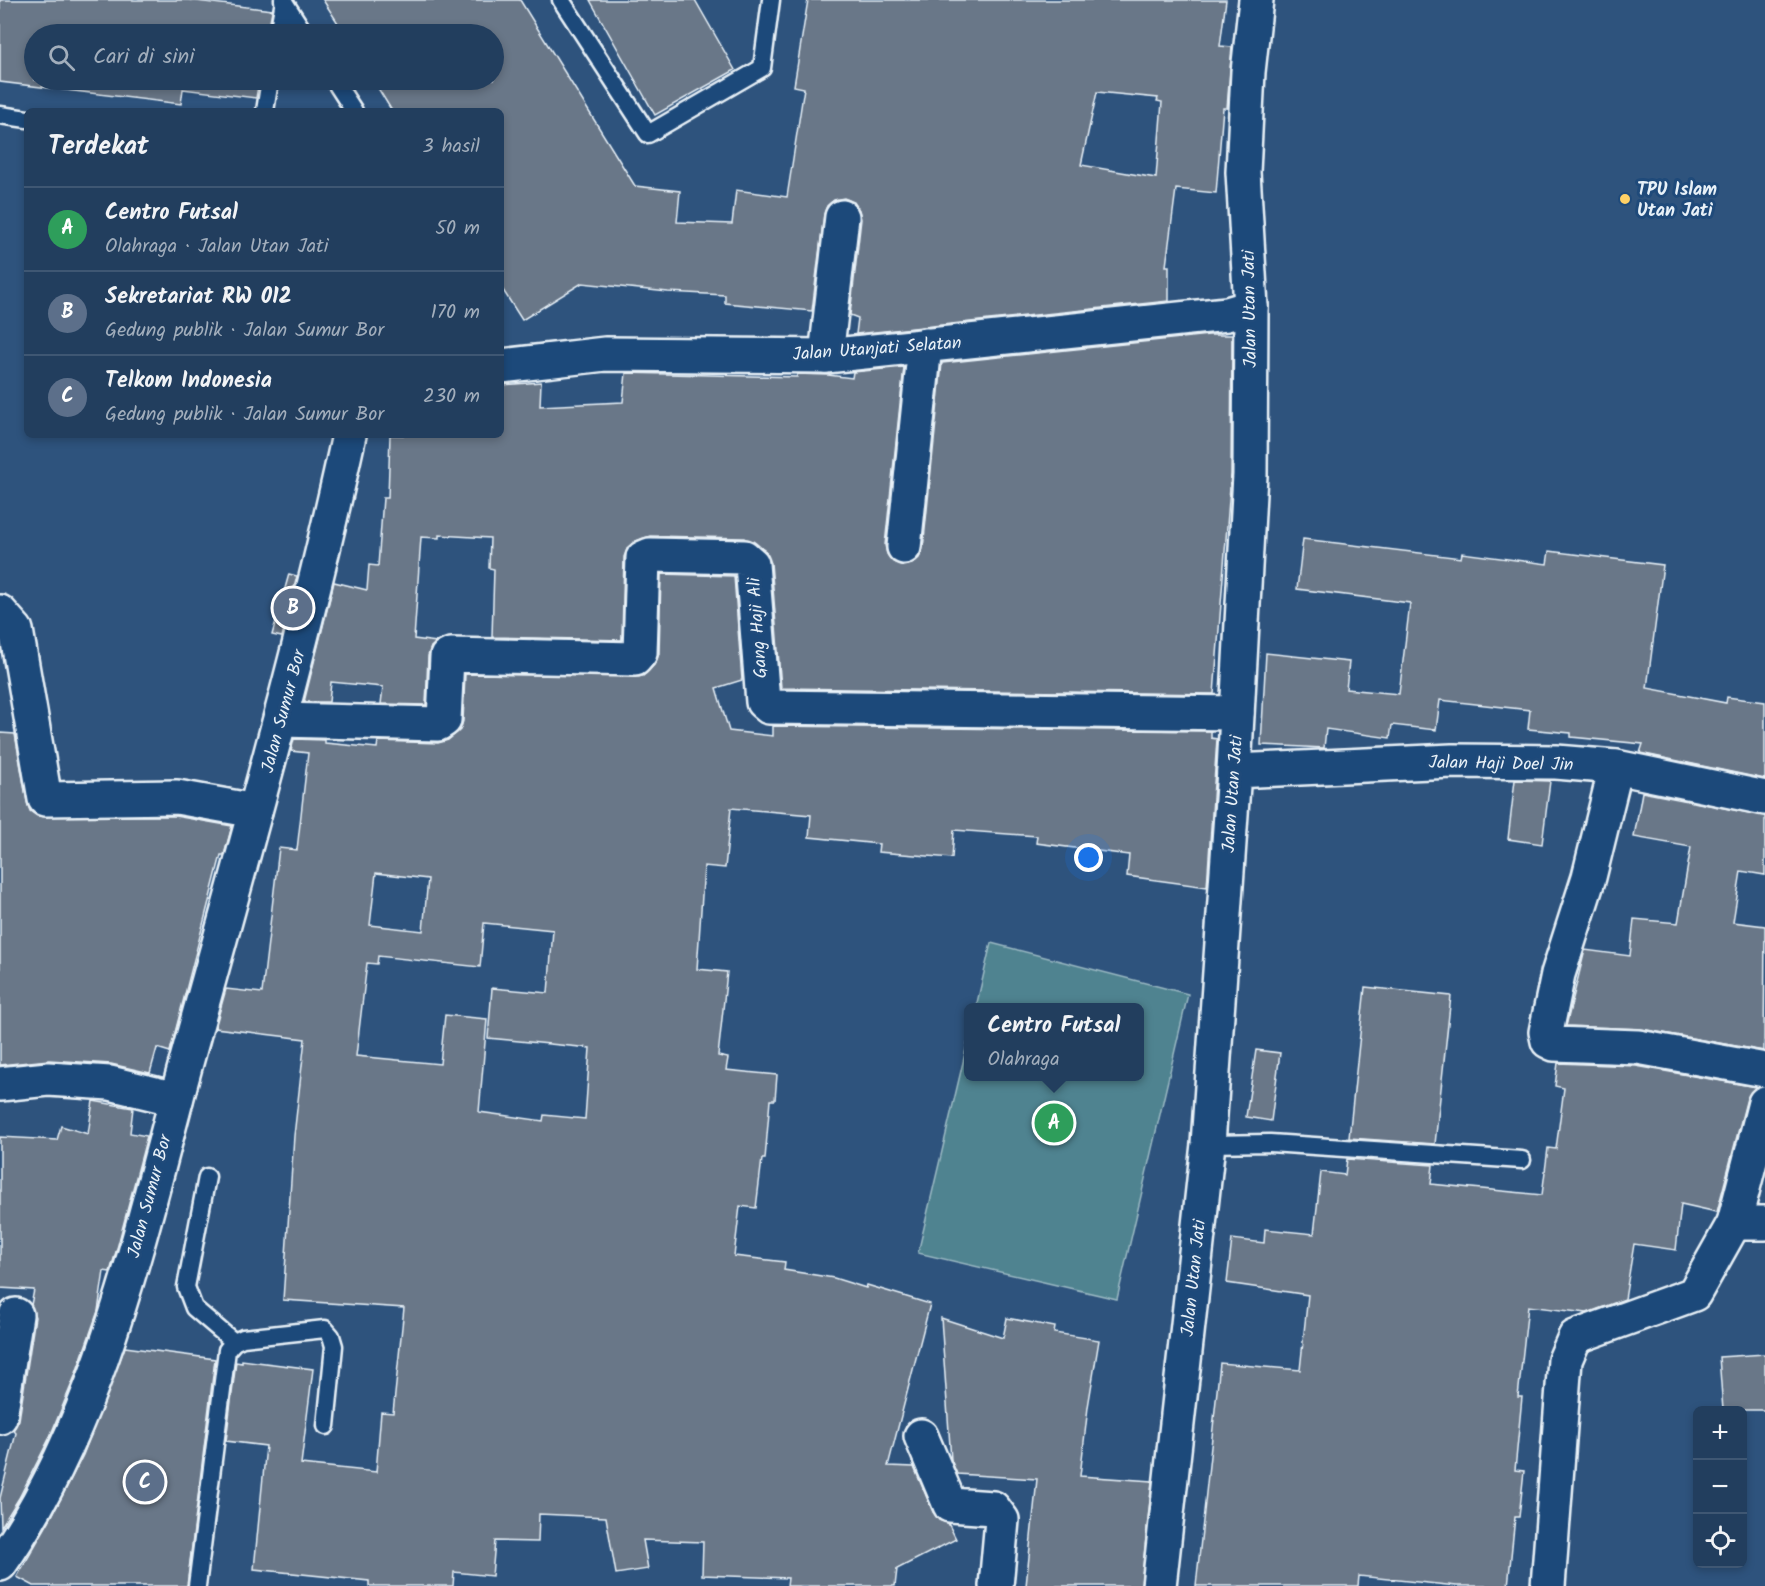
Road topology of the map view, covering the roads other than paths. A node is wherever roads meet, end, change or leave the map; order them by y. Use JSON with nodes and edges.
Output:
{"nodes":[{"id":1,"x":561,"y":0,"type":"edge"},
{"id":2,"x":771,"y":0,"type":"edge"},
{"id":3,"x":1256,"y":0,"type":"edge"},
{"id":4,"x":284,"y":1,"type":"edge"},
{"id":5,"x":280,"y":24,"type":"edge"},
{"id":6,"x":299,"y":24,"type":"edge"},
{"id":7,"x":268,"y":90,"type":"edge"},
{"id":8,"x":340,"y":90,"type":"edge"},
{"id":9,"x":265,"y":108,"type":"edge"},
{"id":10,"x":352,"y":108,"type":"edge"},
{"id":11,"x":0,"y":115,"type":"edge"},
{"id":12,"x":24,"y":119,"type":"edge"},
{"id":13,"x":842,"y":217,"type":"dead end"},
{"id":14,"x":1251,"y":307,"type":"junction"},
{"id":15,"x":925,"y":345,"type":"junction"},
{"id":16,"x":826,"y":356,"type":"junction"},
{"id":17,"x":504,"y":366,"type":"edge"},
{"id":18,"x":348,"y":438,"type":"edge"},
{"id":19,"x":904,"y":547,"type":"dead end"},
{"id":20,"x":0,"y":612,"type":"edge"},
{"id":21,"x":1238,"y":713,"type":"junction"},
{"id":22,"x":281,"y":720,"type":"junction"},
{"id":23,"x":1616,"y":767,"type":"junction"},
{"id":24,"x":1234,"y":771,"type":"junction"},
{"id":25,"x":1765,"y":798,"type":"edge"},
{"id":26,"x":255,"y":812,"type":"junction"},
{"id":27,"x":1765,"y":1070,"type":"edge"},
{"id":28,"x":0,"y":1084,"type":"edge"},
{"id":29,"x":176,"y":1099,"type":"junction"},
{"id":30,"x":1765,"y":1103,"type":"edge"},
{"id":31,"x":1208,"y":1144,"type":"junction"},
{"id":32,"x":1522,"y":1160,"type":"dead end"},
{"id":33,"x":207,"y":1177,"type":"dead end"},
{"id":34,"x":1749,"y":1223,"type":"edge"},
{"id":35,"x":16,"y":1315,"type":"dead end"},
{"id":36,"x":234,"y":1342,"type":"junction"},
{"id":37,"x":0,"y":1417,"type":"edge"},
{"id":38,"x":326,"y":1426,"type":"dead end"},
{"id":39,"x":921,"y":1436,"type":"dead end"},
{"id":40,"x":0,"y":1564,"type":"edge"},
{"id":41,"x":1549,"y":1572,"type":"edge"},
{"id":42,"x":997,"y":1577,"type":"edge"},
{"id":43,"x":197,"y":1586,"type":"edge"},
{"id":44,"x":1159,"y":1586,"type":"edge"}],
"edges":[{"from":1,"to":2,"type":"lane"},
{"from":3,"to":14,"type":"street","name":"Jalan Utan Jati"},
{"from":4,"to":5,"type":"lane"},
{"from":4,"to":6,"type":"lane"},
{"from":7,"to":9,"type":"lane"},
{"from":8,"to":10,"type":"lane"},
{"from":11,"to":12,"type":"lane"},
{"from":13,"to":16,"type":"street"},
{"from":14,"to":15,"type":"street","name":"Jalan Utanjati Selatan"},
{"from":14,"to":21,"type":"street","name":"Jalan Utan Jati"},
{"from":15,"to":16,"type":"street","name":"Jalan Utanjati Selatan"},
{"from":15,"to":19,"type":"street"},
{"from":16,"to":17,"type":"street","name":"Jalan Utanjati Selatan"},
{"from":18,"to":22,"type":"street","name":"Jalan Sumur Bor"},
{"from":20,"to":26,"type":"street"},
{"from":21,"to":22,"type":"street","name":"Gang Haji Ali"},
{"from":21,"to":24,"type":"street","name":"Jalan Utan Jati"},
{"from":22,"to":26,"type":"street","name":"Jalan Sumur Bor"},
{"from":23,"to":24,"type":"street","name":"Jalan Haji Doel Jin"},
{"from":23,"to":25,"type":"street","name":"Jalan Haji Doel Jin"},
{"from":23,"to":27,"type":"street"},
{"from":24,"to":31,"type":"street","name":"Jalan Utan Jati"},
{"from":26,"to":29,"type":"street","name":"Jalan Sumur Bor"},
{"from":28,"to":29,"type":"street"},
{"from":29,"to":40,"type":"street","name":"Jalan Sumur Bor"},
{"from":30,"to":34,"type":"street"},
{"from":31,"to":32,"type":"lane"},
{"from":31,"to":44,"type":"street","name":"Jalan Utan Jati"},
{"from":33,"to":36,"type":"lane"},
{"from":34,"to":41,"type":"street"},
{"from":35,"to":37,"type":"street"},
{"from":36,"to":38,"type":"lane"},
{"from":36,"to":43,"type":"lane"},
{"from":39,"to":42,"type":"street"}]}
